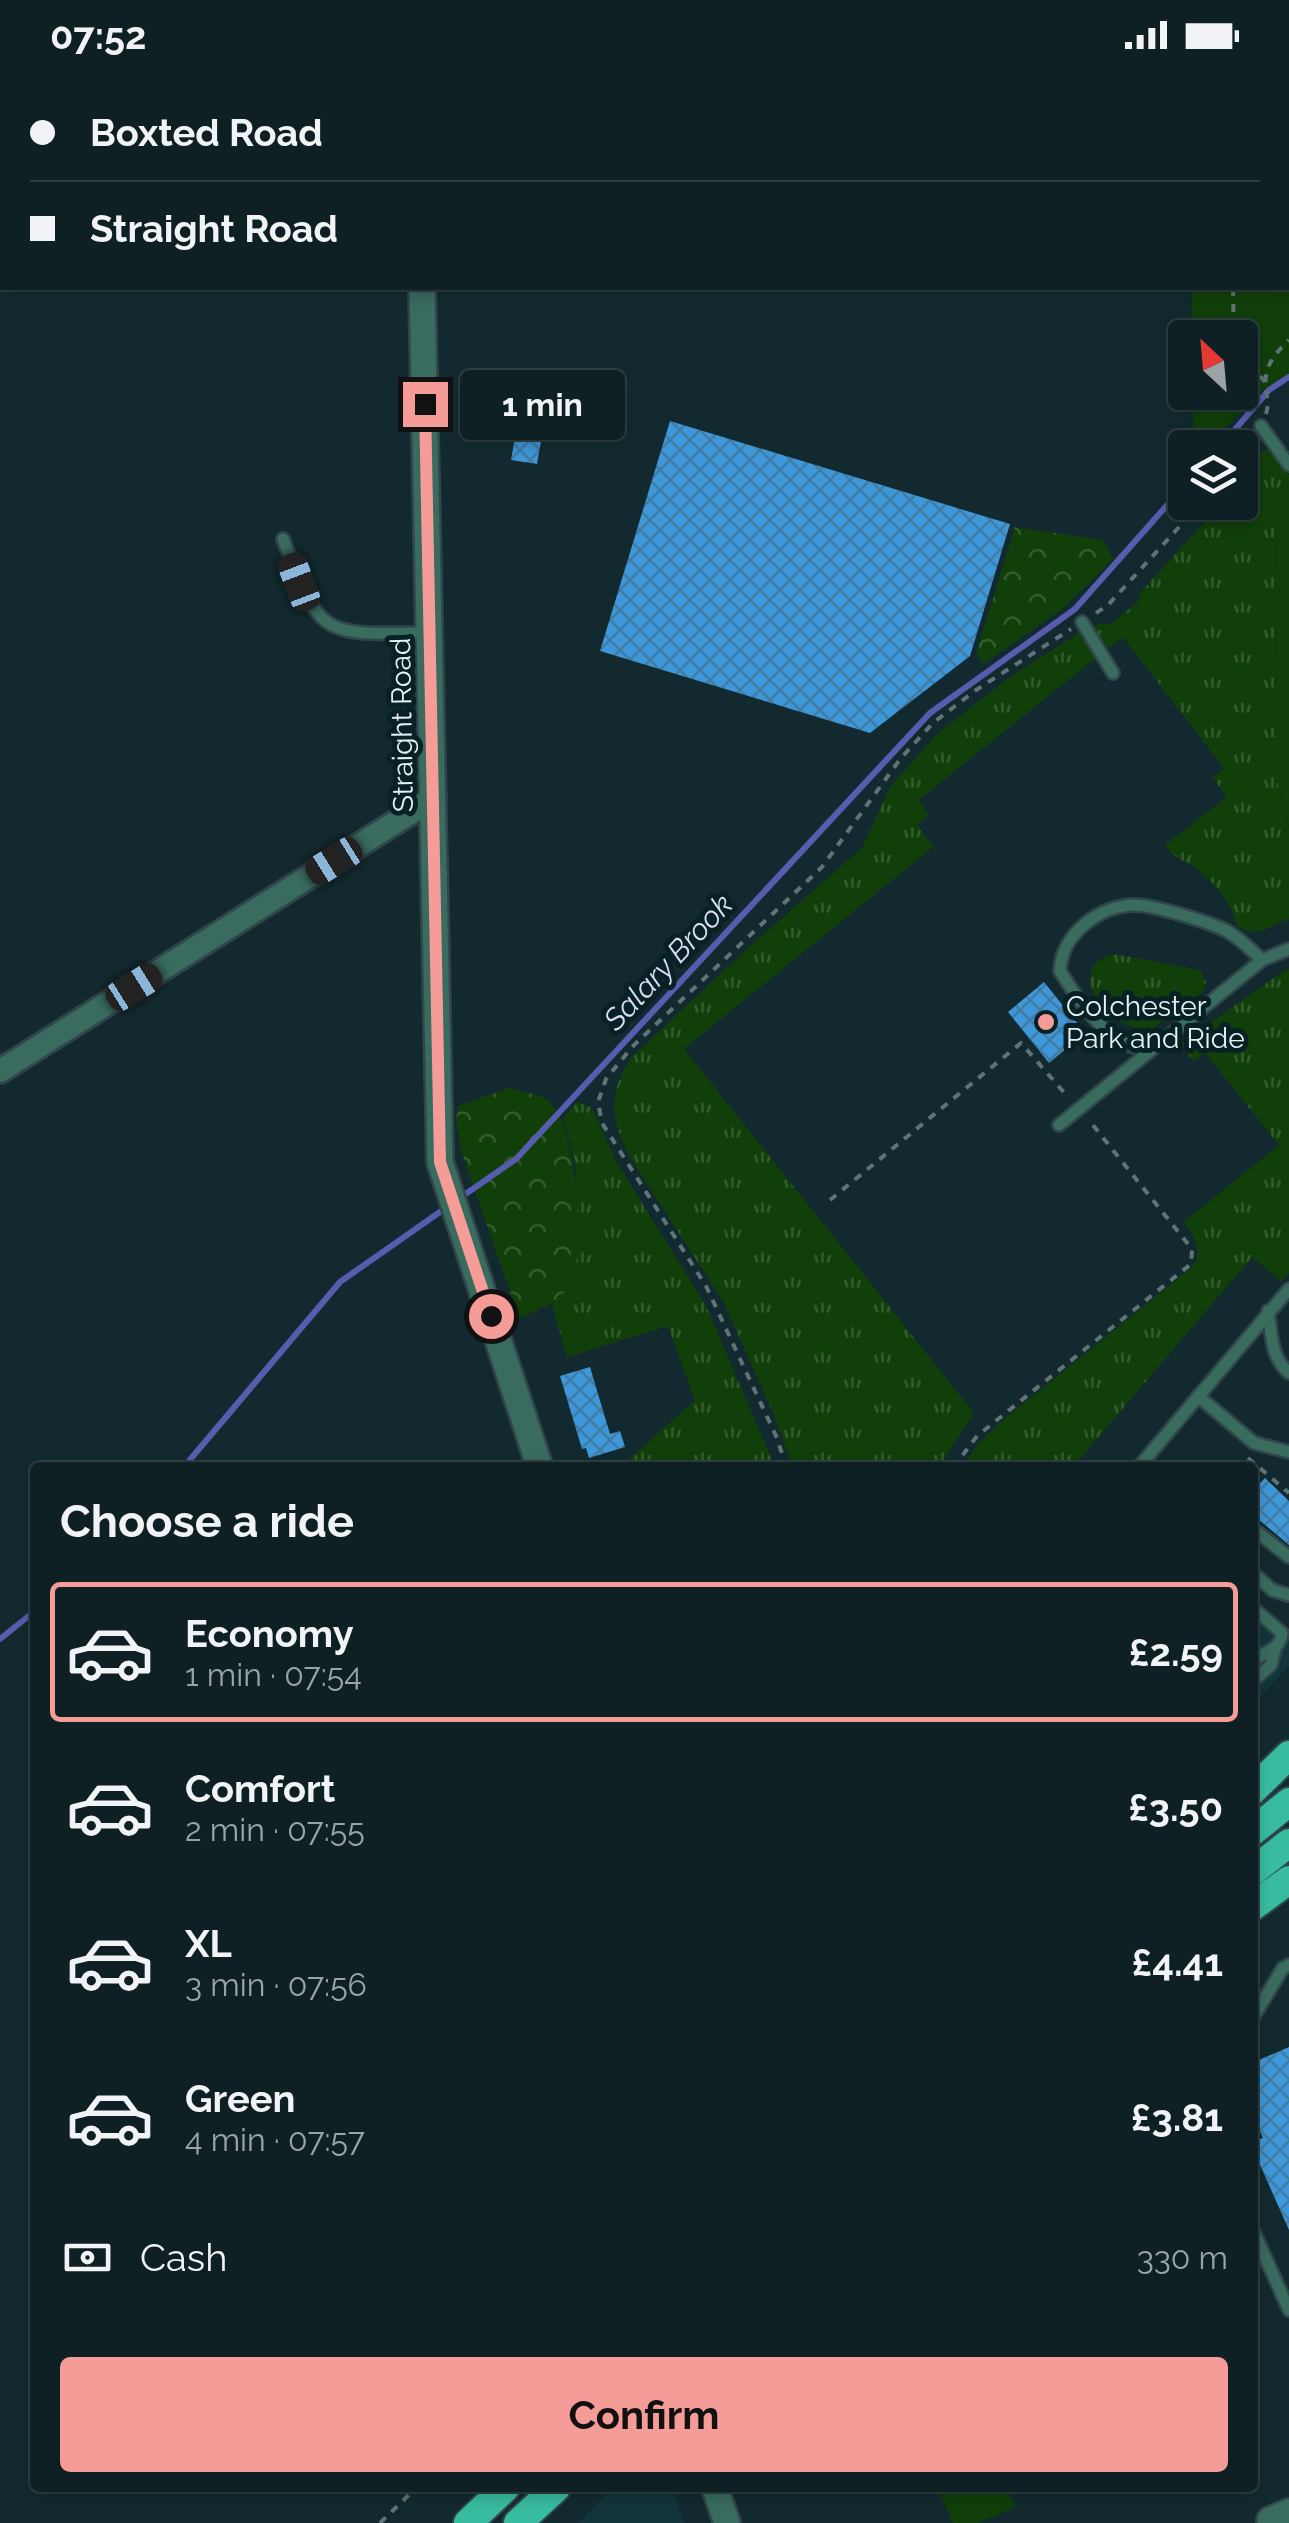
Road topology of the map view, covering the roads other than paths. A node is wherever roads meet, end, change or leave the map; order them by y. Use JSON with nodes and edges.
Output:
{"nodes":[{"id":1,"x":422,"y":290,"type":"edge"},
{"id":2,"x":1262,"y":426,"type":"dead end"},
{"id":3,"x":1289,"y":465,"type":"edge"},
{"id":4,"x":283,"y":538,"type":"dead end"},
{"id":5,"x":1082,"y":622,"type":"road end"},
{"id":6,"x":431,"y":632,"type":"junction"},
{"id":7,"x":1113,"y":673,"type":"dead end"},
{"id":8,"x":434,"y":798,"type":"junction"},
{"id":9,"x":1289,"y":949,"type":"edge"},
{"id":10,"x":1262,"y":960,"type":"junction"},
{"id":11,"x":1158,"y":1045,"type":"junction"},
{"id":12,"x":0,"y":1071,"type":"edge"},
{"id":13,"x":1059,"y":1125,"type":"dead end"},
{"id":14,"x":1289,"y":1290,"type":"edge"},
{"id":15,"x":1268,"y":1311,"type":"junction"},
{"id":16,"x":1289,"y":1373,"type":"edge"},
{"id":17,"x":1198,"y":1396,"type":"junction"},
{"id":18,"x":1285,"y":1452,"type":"edge"},
{"id":19,"x":538,"y":1462,"type":"edge"},
{"id":20,"x":1146,"y":1462,"type":"edge"},
{"id":21,"x":1258,"y":1533,"type":"edge"},
{"id":22,"x":1289,"y":1557,"type":"edge"},
{"id":23,"x":1258,"y":1577,"type":"edge"},
{"id":24,"x":1289,"y":1595,"type":"edge"},
{"id":25,"x":1258,"y":1612,"type":"edge"},
{"id":26,"x":1275,"y":1649,"type":"junction"},
{"id":27,"x":1258,"y":1658,"type":"edge"},
{"id":28,"x":1258,"y":1677,"type":"edge"},
{"id":29,"x":1289,"y":1755,"type":"edge"},
{"id":30,"x":1258,"y":1785,"type":"edge"},
{"id":31,"x":1289,"y":1802,"type":"edge"},
{"id":32,"x":1258,"y":1827,"type":"edge"},
{"id":33,"x":1289,"y":1843,"type":"edge"},
{"id":34,"x":1258,"y":1867,"type":"edge"},
{"id":35,"x":1289,"y":1880,"type":"edge"},
{"id":36,"x":1258,"y":1903,"type":"edge"},
{"id":37,"x":1289,"y":1965,"type":"edge"},
{"id":38,"x":1258,"y":2009,"type":"edge"},
{"id":39,"x":1258,"y":2241,"type":"edge"},
{"id":40,"x":1289,"y":2310,"type":"edge"},
{"id":41,"x":502,"y":2492,"type":"edge"},
{"id":42,"x":552,"y":2492,"type":"edge"},
{"id":43,"x":716,"y":2492,"type":"edge"},
{"id":44,"x":468,"y":2523,"type":"edge"},
{"id":45,"x":518,"y":2523,"type":"edge"},
{"id":46,"x":727,"y":2523,"type":"edge"}],
"edges":[{"from":1,"to":6,"type":"street","name":"Straight Road"},
{"from":2,"to":3,"type":"lane"},
{"from":4,"to":6,"type":"lane"},
{"from":5,"to":7,"type":"lane"},
{"from":6,"to":8,"type":"street","name":"Straight Road"},
{"from":8,"to":12,"type":"street"},
{"from":8,"to":19,"type":"street","name":"Straight Road"},
{"from":9,"to":10,"type":"lane"},
{"from":10,"to":11,"type":"lane"},
{"from":10,"to":11,"type":"lane"},
{"from":11,"to":13,"type":"lane"},
{"from":14,"to":15,"type":"lane"},
{"from":15,"to":16,"type":"lane"},
{"from":15,"to":17,"type":"lane"},
{"from":17,"to":18,"type":"lane"},
{"from":17,"to":20,"type":"lane"},
{"from":21,"to":22,"type":"lane"},
{"from":23,"to":24,"type":"lane"},
{"from":25,"to":26,"type":"lane"},
{"from":26,"to":27,"type":"lane"},
{"from":26,"to":28,"type":"lane"},
{"from":29,"to":30,"type":"highway"},
{"from":31,"to":32,"type":"highway"},
{"from":33,"to":34,"type":"highway"},
{"from":35,"to":36,"type":"highway"},
{"from":37,"to":38,"type":"lane"},
{"from":39,"to":40,"type":"lane"},
{"from":41,"to":44,"type":"highway"},
{"from":42,"to":45,"type":"highway"},
{"from":43,"to":46,"type":"street"}]}
